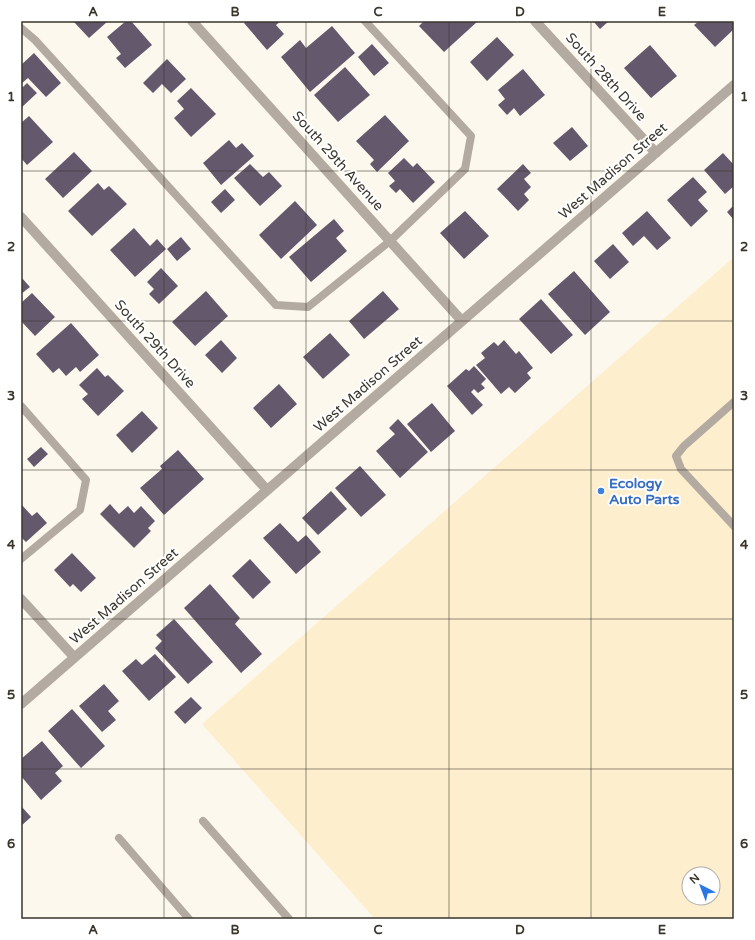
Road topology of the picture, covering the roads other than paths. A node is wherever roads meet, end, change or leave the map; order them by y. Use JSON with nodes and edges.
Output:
{"nodes":[{"id":1,"x":192,"y":21,"type":"edge"},
{"id":2,"x":365,"y":21,"type":"edge"},
{"id":3,"x":535,"y":21,"type":"edge"},
{"id":4,"x":21,"y":28,"type":"edge"},
{"id":5,"x":734,"y":85,"type":"edge"},
{"id":6,"x":656,"y":153,"type":"junction"},
{"id":7,"x":21,"y":217,"type":"edge"},
{"id":8,"x":390,"y":241,"type":"junction"},
{"id":9,"x":462,"y":321,"type":"junction"},
{"id":10,"x":734,"y":402,"type":"edge"},
{"id":11,"x":21,"y":406,"type":"edge"},
{"id":12,"x":267,"y":490,"type":"junction"},
{"id":13,"x":734,"y":526,"type":"edge"},
{"id":14,"x":21,"y":558,"type":"edge"},
{"id":15,"x":21,"y":599,"type":"edge"},
{"id":16,"x":74,"y":657,"type":"junction"},
{"id":17,"x":21,"y":704,"type":"edge"},
{"id":18,"x":203,"y":821,"type":"dead end"},
{"id":19,"x":119,"y":838,"type":"dead end"},
{"id":20,"x":189,"y":919,"type":"edge"},
{"id":21,"x":289,"y":919,"type":"edge"}],
"edges":[{"from":1,"to":8,"type":"street","name":"South 29th Avenue"},
{"from":2,"to":8,"type":"lane"},
{"from":3,"to":6,"type":"street","name":"South 28th Drive"},
{"from":4,"to":8,"type":"lane"},
{"from":5,"to":6,"type":"street","name":"West Madison Street"},
{"from":6,"to":9,"type":"street","name":"West Madison Street"},
{"from":7,"to":12,"type":"street","name":"South 29th Drive"},
{"from":8,"to":9,"type":"street","name":"South 29th Avenue"},
{"from":9,"to":12,"type":"street","name":"West Madison Street"},
{"from":10,"to":13,"type":"lane"},
{"from":11,"to":14,"type":"lane"},
{"from":12,"to":16,"type":"street","name":"West Madison Street"},
{"from":15,"to":16,"type":"street"},
{"from":16,"to":17,"type":"street","name":"West Madison Street"},
{"from":18,"to":21,"type":"lane"},
{"from":19,"to":20,"type":"lane"}]}
